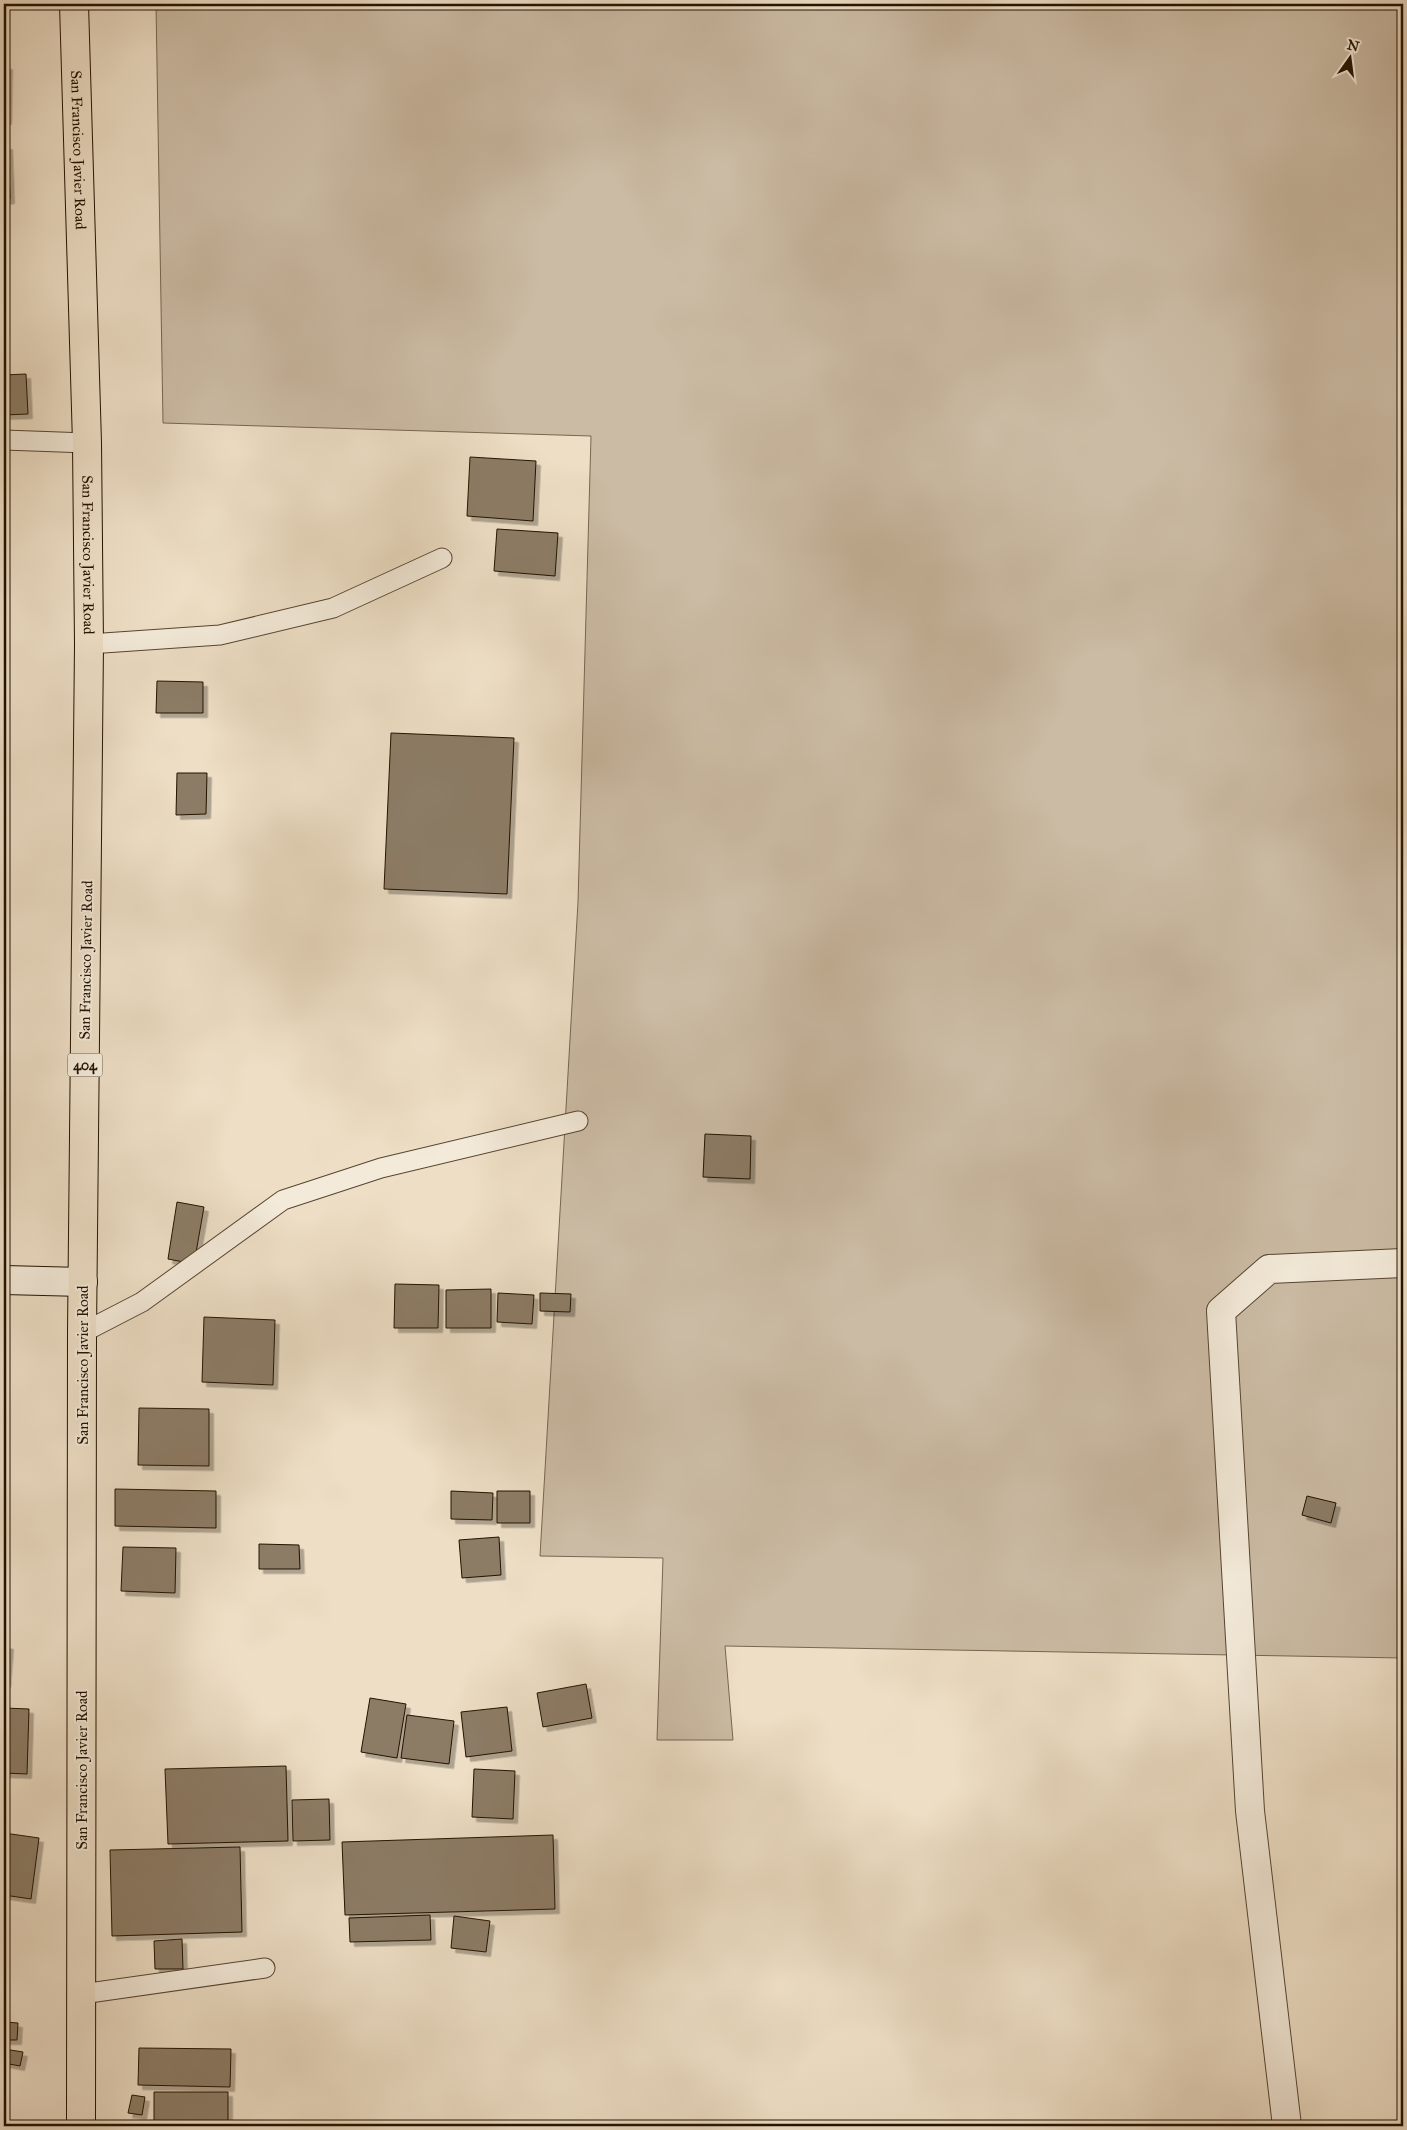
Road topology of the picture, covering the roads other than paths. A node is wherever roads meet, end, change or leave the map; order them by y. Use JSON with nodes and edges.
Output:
{"nodes":[{"id":1,"x":74,"y":4,"type":"edge"},
{"id":2,"x":4,"y":440,"type":"edge"},
{"id":3,"x":87,"y":443,"type":"junction"},
{"id":4,"x":442,"y":558,"type":"dead end"},
{"id":5,"x":89,"y":644,"type":"junction"},
{"id":6,"x":578,"y":1121,"type":"dead end"},
{"id":7,"x":1403,"y":1263,"type":"edge"},
{"id":8,"x":4,"y":1280,"type":"edge"},
{"id":9,"x":83,"y":1282,"type":"junction"},
{"id":10,"x":82,"y":1333,"type":"junction"},
{"id":11,"x":265,"y":1968,"type":"dead end"},
{"id":12,"x":82,"y":1994,"type":"junction"},
{"id":13,"x":81,"y":2126,"type":"edge"},
{"id":14,"x":1288,"y":2126,"type":"edge"}],
"edges":[{"from":1,"to":3,"type":"main road","name":"San Francisco Javier Road","number":"404"},
{"from":2,"to":3,"type":"lane"},
{"from":3,"to":5,"type":"main road","name":"San Francisco Javier Road","number":"404"},
{"from":4,"to":5,"type":"lane"},
{"from":5,"to":9,"type":"main road","name":"San Francisco Javier Road","number":"404"},
{"from":6,"to":10,"type":"lane"},
{"from":7,"to":14,"type":"street"},
{"from":8,"to":9,"type":"street"},
{"from":9,"to":10,"type":"main road","name":"San Francisco Javier Road","number":"404"},
{"from":10,"to":12,"type":"main road","name":"San Francisco Javier Road","number":"404"},
{"from":11,"to":12,"type":"lane"},
{"from":12,"to":13,"type":"main road","name":"San Francisco Javier Road","number":"404"}]}
